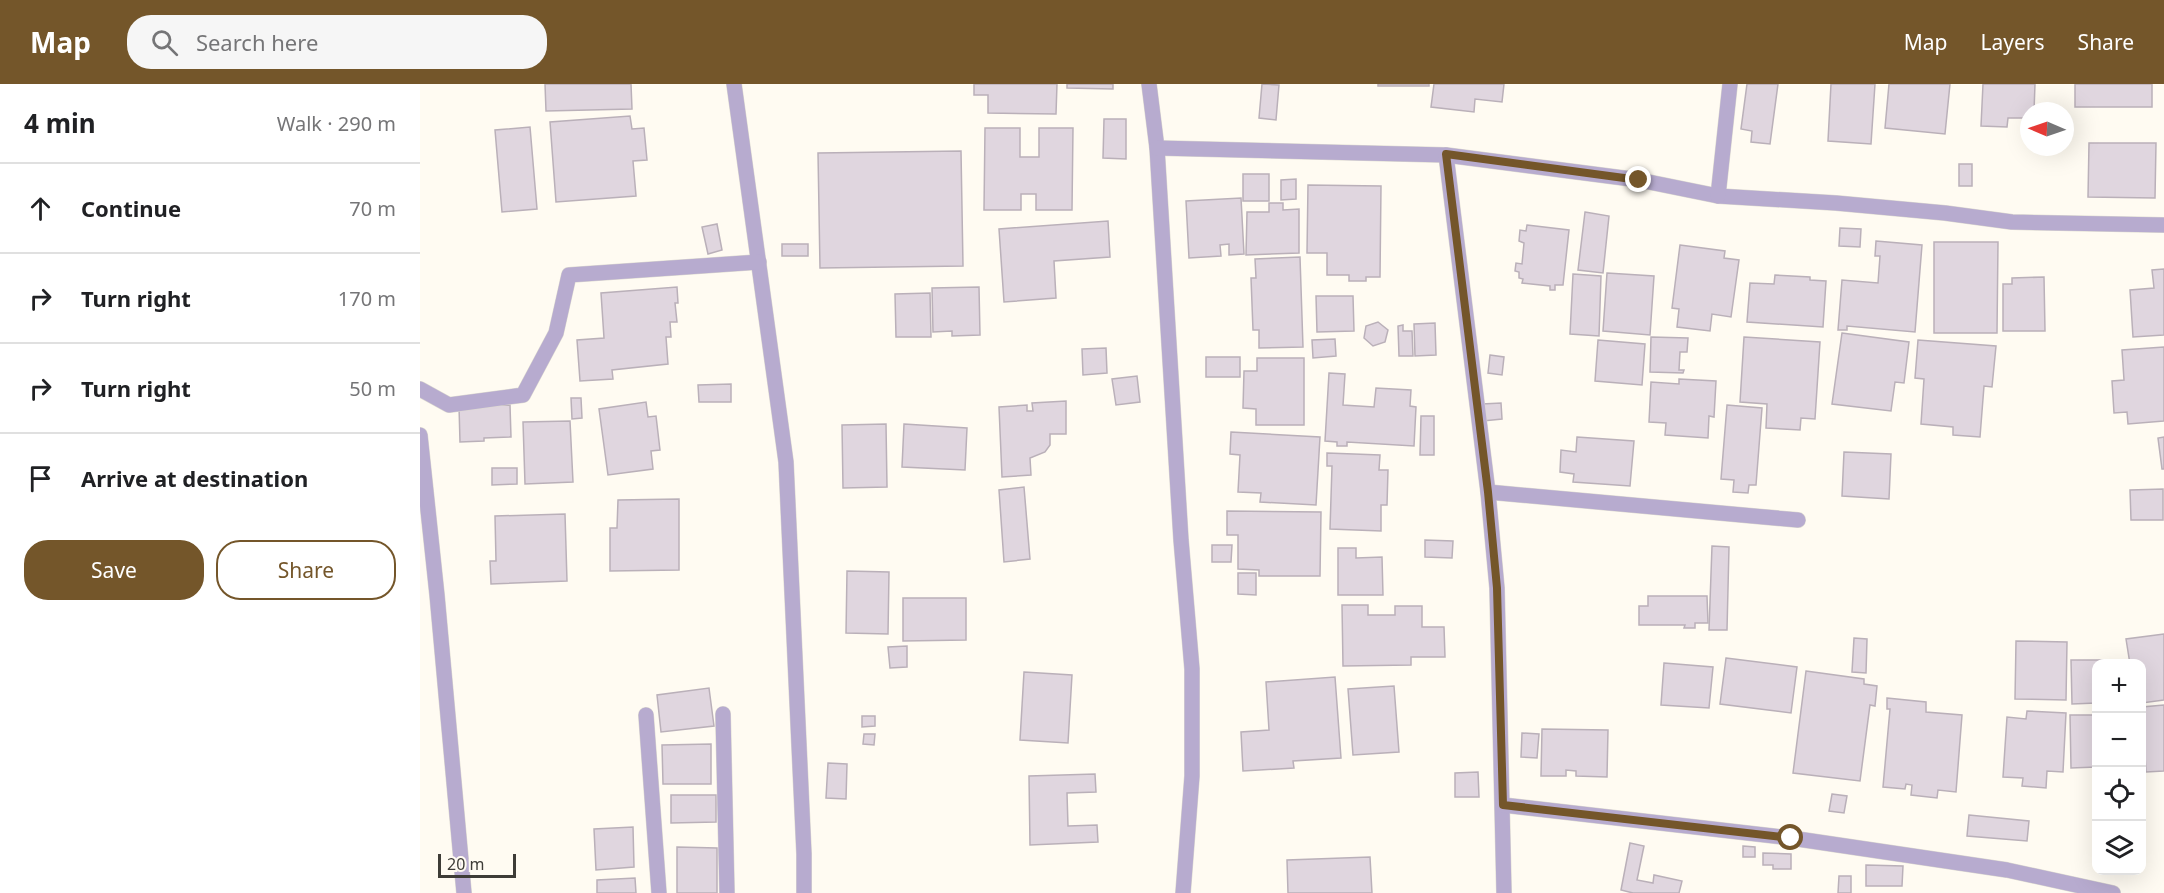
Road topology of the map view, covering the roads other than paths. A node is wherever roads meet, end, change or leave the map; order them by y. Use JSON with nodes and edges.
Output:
{"nodes":[{"id":1,"x":734,"y":84,"type":"edge"},
{"id":2,"x":1149,"y":84,"type":"edge"},
{"id":3,"x":1730,"y":84,"type":"edge"},
{"id":4,"x":1157,"y":147,"type":"junction"},
{"id":5,"x":1446,"y":154,"type":"junction"},
{"id":6,"x":1718,"y":196,"type":"junction"},
{"id":7,"x":2164,"y":225,"type":"edge"},
{"id":8,"x":759,"y":262,"type":"junction"},
{"id":9,"x":420,"y":389,"type":"edge"},
{"id":10,"x":420,"y":435,"type":"edge"},
{"id":11,"x":1488,"y":492,"type":"junction"},
{"id":12,"x":1798,"y":520,"type":"dead end"},
{"id":13,"x":723,"y":714,"type":"dead end"},
{"id":14,"x":646,"y":715,"type":"dead end"},
{"id":15,"x":1503,"y":805,"type":"junction"},
{"id":16,"x":464,"y":893,"type":"edge"},
{"id":17,"x":658,"y":893,"type":"edge"},
{"id":18,"x":727,"y":893,"type":"edge"},
{"id":19,"x":804,"y":893,"type":"edge"},
{"id":20,"x":1183,"y":893,"type":"edge"},
{"id":21,"x":1504,"y":893,"type":"edge"},
{"id":22,"x":2113,"y":893,"type":"edge"}],
"edges":[{"from":1,"to":8,"type":"street"},
{"from":2,"to":4,"type":"street"},
{"from":3,"to":6,"type":"street"},
{"from":4,"to":5,"type":"street"},
{"from":4,"to":20,"type":"street"},
{"from":5,"to":6,"type":"street"},
{"from":5,"to":11,"type":"street"},
{"from":6,"to":7,"type":"street"},
{"from":8,"to":9,"type":"street"},
{"from":8,"to":19,"type":"street"},
{"from":10,"to":16,"type":"street"},
{"from":11,"to":12,"type":"street"},
{"from":11,"to":15,"type":"street"},
{"from":13,"to":18,"type":"street"},
{"from":14,"to":17,"type":"street"},
{"from":15,"to":21,"type":"street"},
{"from":15,"to":22,"type":"street"}]}
